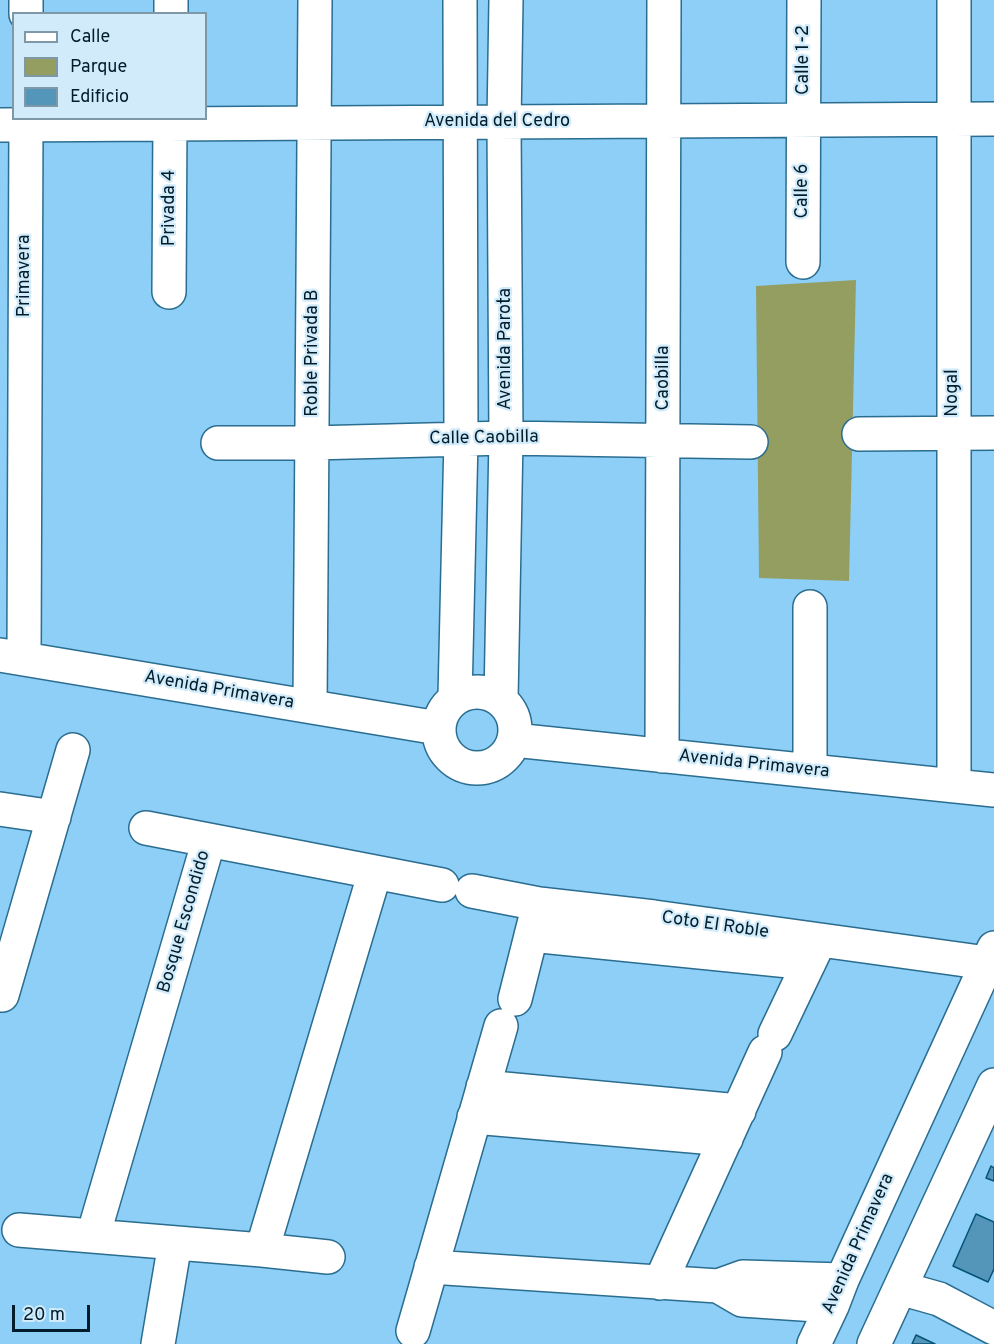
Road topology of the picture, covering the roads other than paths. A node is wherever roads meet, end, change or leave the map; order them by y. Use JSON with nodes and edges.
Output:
{"nodes":[{"id":1,"x":315,"y":0,"type":"edge"},
{"id":2,"x":460,"y":0,"type":"edge"},
{"id":3,"x":506,"y":0,"type":"edge"},
{"id":4,"x":664,"y":0,"type":"edge"},
{"id":5,"x":804,"y":0,"type":"edge"},
{"id":6,"x":954,"y":0,"type":"edge"},
{"id":7,"x":994,"y":119,"type":"edge"},
{"id":8,"x":804,"y":120,"type":"junction"},
{"id":9,"x":954,"y":120,"type":"junction"},
{"id":10,"x":170,"y":121,"type":"edge"},
{"id":11,"x":664,"y":121,"type":"junction"},
{"id":12,"x":461,"y":122,"type":"junction"},
{"id":13,"x":504,"y":122,"type":"junction"},
{"id":14,"x":17,"y":123,"type":"edge"},
{"id":15,"x":314,"y":123,"type":"junction"},
{"id":16,"x":803,"y":262,"type":"dead end"},
{"id":17,"x":169,"y":292,"type":"dead end"},
{"id":18,"x":994,"y":433,"type":"edge"},
{"id":19,"x":12,"y":434,"type":"edge"},
{"id":20,"x":859,"y":434,"type":"dead end"},
{"id":21,"x":953,"y":434,"type":"junction"},
{"id":22,"x":506,"y":438,"type":"junction"},
{"id":23,"x":461,"y":439,"type":"junction"},
{"id":24,"x":663,"y":441,"type":"junction"},
{"id":25,"x":751,"y":442,"type":"dead end"},
{"id":26,"x":218,"y":443,"type":"dead end"},
{"id":27,"x":312,"y":443,"type":"junction"},
{"id":28,"x":810,"y":607,"type":"dead end"},
{"id":29,"x":12,"y":657,"type":"edge"},
{"id":30,"x":455,"y":698,"type":"junction"},
{"id":31,"x":501,"y":699,"type":"junction"},
{"id":32,"x":310,"y":706,"type":"junction"},
{"id":33,"x":438,"y":728,"type":"junction"},
{"id":34,"x":514,"y":740,"type":"junction"},
{"id":35,"x":74,"y":750,"type":"dead end"},
{"id":36,"x":662,"y":756,"type":"junction"},
{"id":37,"x":810,"y":771,"type":"junction"},
{"id":38,"x":954,"y":786,"type":"junction"},
{"id":39,"x":994,"y":790,"type":"edge"},
{"id":40,"x":0,"y":809,"type":"edge"},
{"id":41,"x":54,"y":816,"type":"junction"},
{"id":42,"x":146,"y":828,"type":"dead end"},
{"id":43,"x":209,"y":840,"type":"junction"},
{"id":44,"x":375,"y":873,"type":"junction"},
{"id":45,"x":457,"y":888,"type":"joint"},
{"id":46,"x":539,"y":904,"type":"junction"},
{"id":47,"x":10,"y":933,"type":"edge"},
{"id":48,"x":531,"y":935,"type":"junction"},
{"id":49,"x":814,"y":951,"type":"junction"},
{"id":50,"x":992,"y":959,"type":"edge"},
{"id":51,"x":2,"y":995,"type":"dead end"},
{"id":52,"x":994,"y":1085,"type":"edge"},
{"id":53,"x":479,"y":1102,"type":"junction"},
{"id":54,"x":732,"y":1125,"type":"junction"},
{"id":55,"x":19,"y":1230,"type":"dead end"},
{"id":56,"x":93,"y":1236,"type":"junction"},
{"id":57,"x":176,"y":1244,"type":"junction"},
{"id":58,"x":262,"y":1250,"type":"junction"},
{"id":59,"x":328,"y":1257,"type":"dead end"},
{"id":60,"x":431,"y":1267,"type":"junction"},
{"id":61,"x":660,"y":1283,"type":"junction"},
{"id":62,"x":900,"y":1288,"type":"junction"},
{"id":63,"x":837,"y":1293,"type":"junction"},
{"id":64,"x":994,"y":1328,"type":"edge"},
{"id":65,"x":413,"y":1331,"type":"dead end"},
{"id":66,"x":158,"y":1344,"type":"edge"},
{"id":67,"x":814,"y":1344,"type":"edge"},
{"id":68,"x":874,"y":1344,"type":"edge"}],
"edges":[{"from":1,"to":15,"type":"street","name":"Roble Privada B"},
{"from":2,"to":12,"type":"street"},
{"from":3,"to":13,"type":"street","name":"Avenida Parota"},
{"from":4,"to":11,"type":"street","name":"Caobilla"},
{"from":5,"to":8,"type":"street","name":"Calle 1-2"},
{"from":6,"to":9,"type":"street","name":"Nogal"},
{"from":7,"to":9,"type":"street","name":"Avenida del Cedro"},
{"from":8,"to":9,"type":"street","name":"Avenida del Cedro"},
{"from":8,"to":11,"type":"street","name":"Avenida del Cedro"},
{"from":8,"to":16,"type":"street","name":"Calle 6"},
{"from":9,"to":21,"type":"street","name":"Nogal"},
{"from":10,"to":14,"type":"street","name":"Avenida del Cedro"},
{"from":10,"to":15,"type":"street","name":"Avenida del Cedro"},
{"from":10,"to":17,"type":"street","name":"Privada 4"},
{"from":11,"to":13,"type":"street","name":"Avenida del Cedro"},
{"from":11,"to":24,"type":"street","name":"Caobilla"},
{"from":12,"to":13,"type":"street","name":"Avenida del Cedro"},
{"from":12,"to":15,"type":"street","name":"Avenida del Cedro"},
{"from":12,"to":23,"type":"street"},
{"from":13,"to":22,"type":"street","name":"Avenida Parota"},
{"from":14,"to":19,"type":"street","name":"Primavera"},
{"from":15,"to":27,"type":"street","name":"Roble Privada B"},
{"from":18,"to":21,"type":"street"},
{"from":19,"to":29,"type":"street","name":"Primavera"},
{"from":20,"to":21,"type":"street"},
{"from":21,"to":38,"type":"street","name":"Nogal"},
{"from":22,"to":23,"type":"street","name":"Calle Caobilla"},
{"from":22,"to":24,"type":"street","name":"Calle Caobilla"},
{"from":22,"to":31,"type":"street","name":"Avenida Parota"},
{"from":23,"to":27,"type":"street","name":"Calle Caobilla"},
{"from":23,"to":30,"type":"street"},
{"from":24,"to":25,"type":"street","name":"Calle Caobilla"},
{"from":24,"to":36,"type":"street","name":"Caobilla"},
{"from":26,"to":27,"type":"street","name":"Calle Caobilla"},
{"from":27,"to":32,"type":"street","name":"Roble Privada B"},
{"from":28,"to":37,"type":"street"},
{"from":29,"to":32,"type":"street","name":"Avenida Primavera"},
{"from":30,"to":31,"type":"street"},
{"from":30,"to":33,"type":"street"},
{"from":31,"to":34,"type":"street"},
{"from":32,"to":33,"type":"street","name":"Avenida Primavera"},
{"from":33,"to":34,"type":"street"},
{"from":34,"to":36,"type":"street","name":"Avenida Primavera"},
{"from":35,"to":41,"type":"street"},
{"from":36,"to":37,"type":"street","name":"Avenida Primavera"},
{"from":37,"to":38,"type":"street","name":"Avenida Primavera"},
{"from":38,"to":39,"type":"street","name":"Avenida Primavera"},
{"from":40,"to":41,"type":"street"},
{"from":41,"to":47,"type":"street"},
{"from":42,"to":43,"type":"street"},
{"from":43,"to":44,"type":"street","name":"Bosque Escondido"},
{"from":43,"to":56,"type":"street","name":"Bosque Escondido"},
{"from":44,"to":45,"type":"street","name":"Bosque Escondido"},
{"from":44,"to":58,"type":"street"},
{"from":45,"to":46,"type":"street","name":"Coto El Roble"},
{"from":46,"to":48,"type":"street"},
{"from":46,"to":49,"type":"street","name":"Coto El Roble"},
{"from":47,"to":51,"type":"street"},
{"from":48,"to":49,"type":"street"},
{"from":48,"to":53,"type":"street"},
{"from":49,"to":50,"type":"street","name":"Coto El Roble"},
{"from":49,"to":54,"type":"street"},
{"from":50,"to":63,"type":"street","name":"Avenida Primavera"},
{"from":52,"to":62,"type":"street"},
{"from":53,"to":54,"type":"street"},
{"from":53,"to":60,"type":"street"},
{"from":54,"to":61,"type":"street"},
{"from":55,"to":56,"type":"street"},
{"from":56,"to":57,"type":"street"},
{"from":57,"to":58,"type":"street"},
{"from":57,"to":66,"type":"street"},
{"from":58,"to":59,"type":"street"},
{"from":60,"to":61,"type":"street"},
{"from":60,"to":65,"type":"street"},
{"from":61,"to":63,"type":"street"},
{"from":62,"to":64,"type":"street"},
{"from":62,"to":68,"type":"street"},
{"from":63,"to":67,"type":"street","name":"Avenida Primavera"}]}
